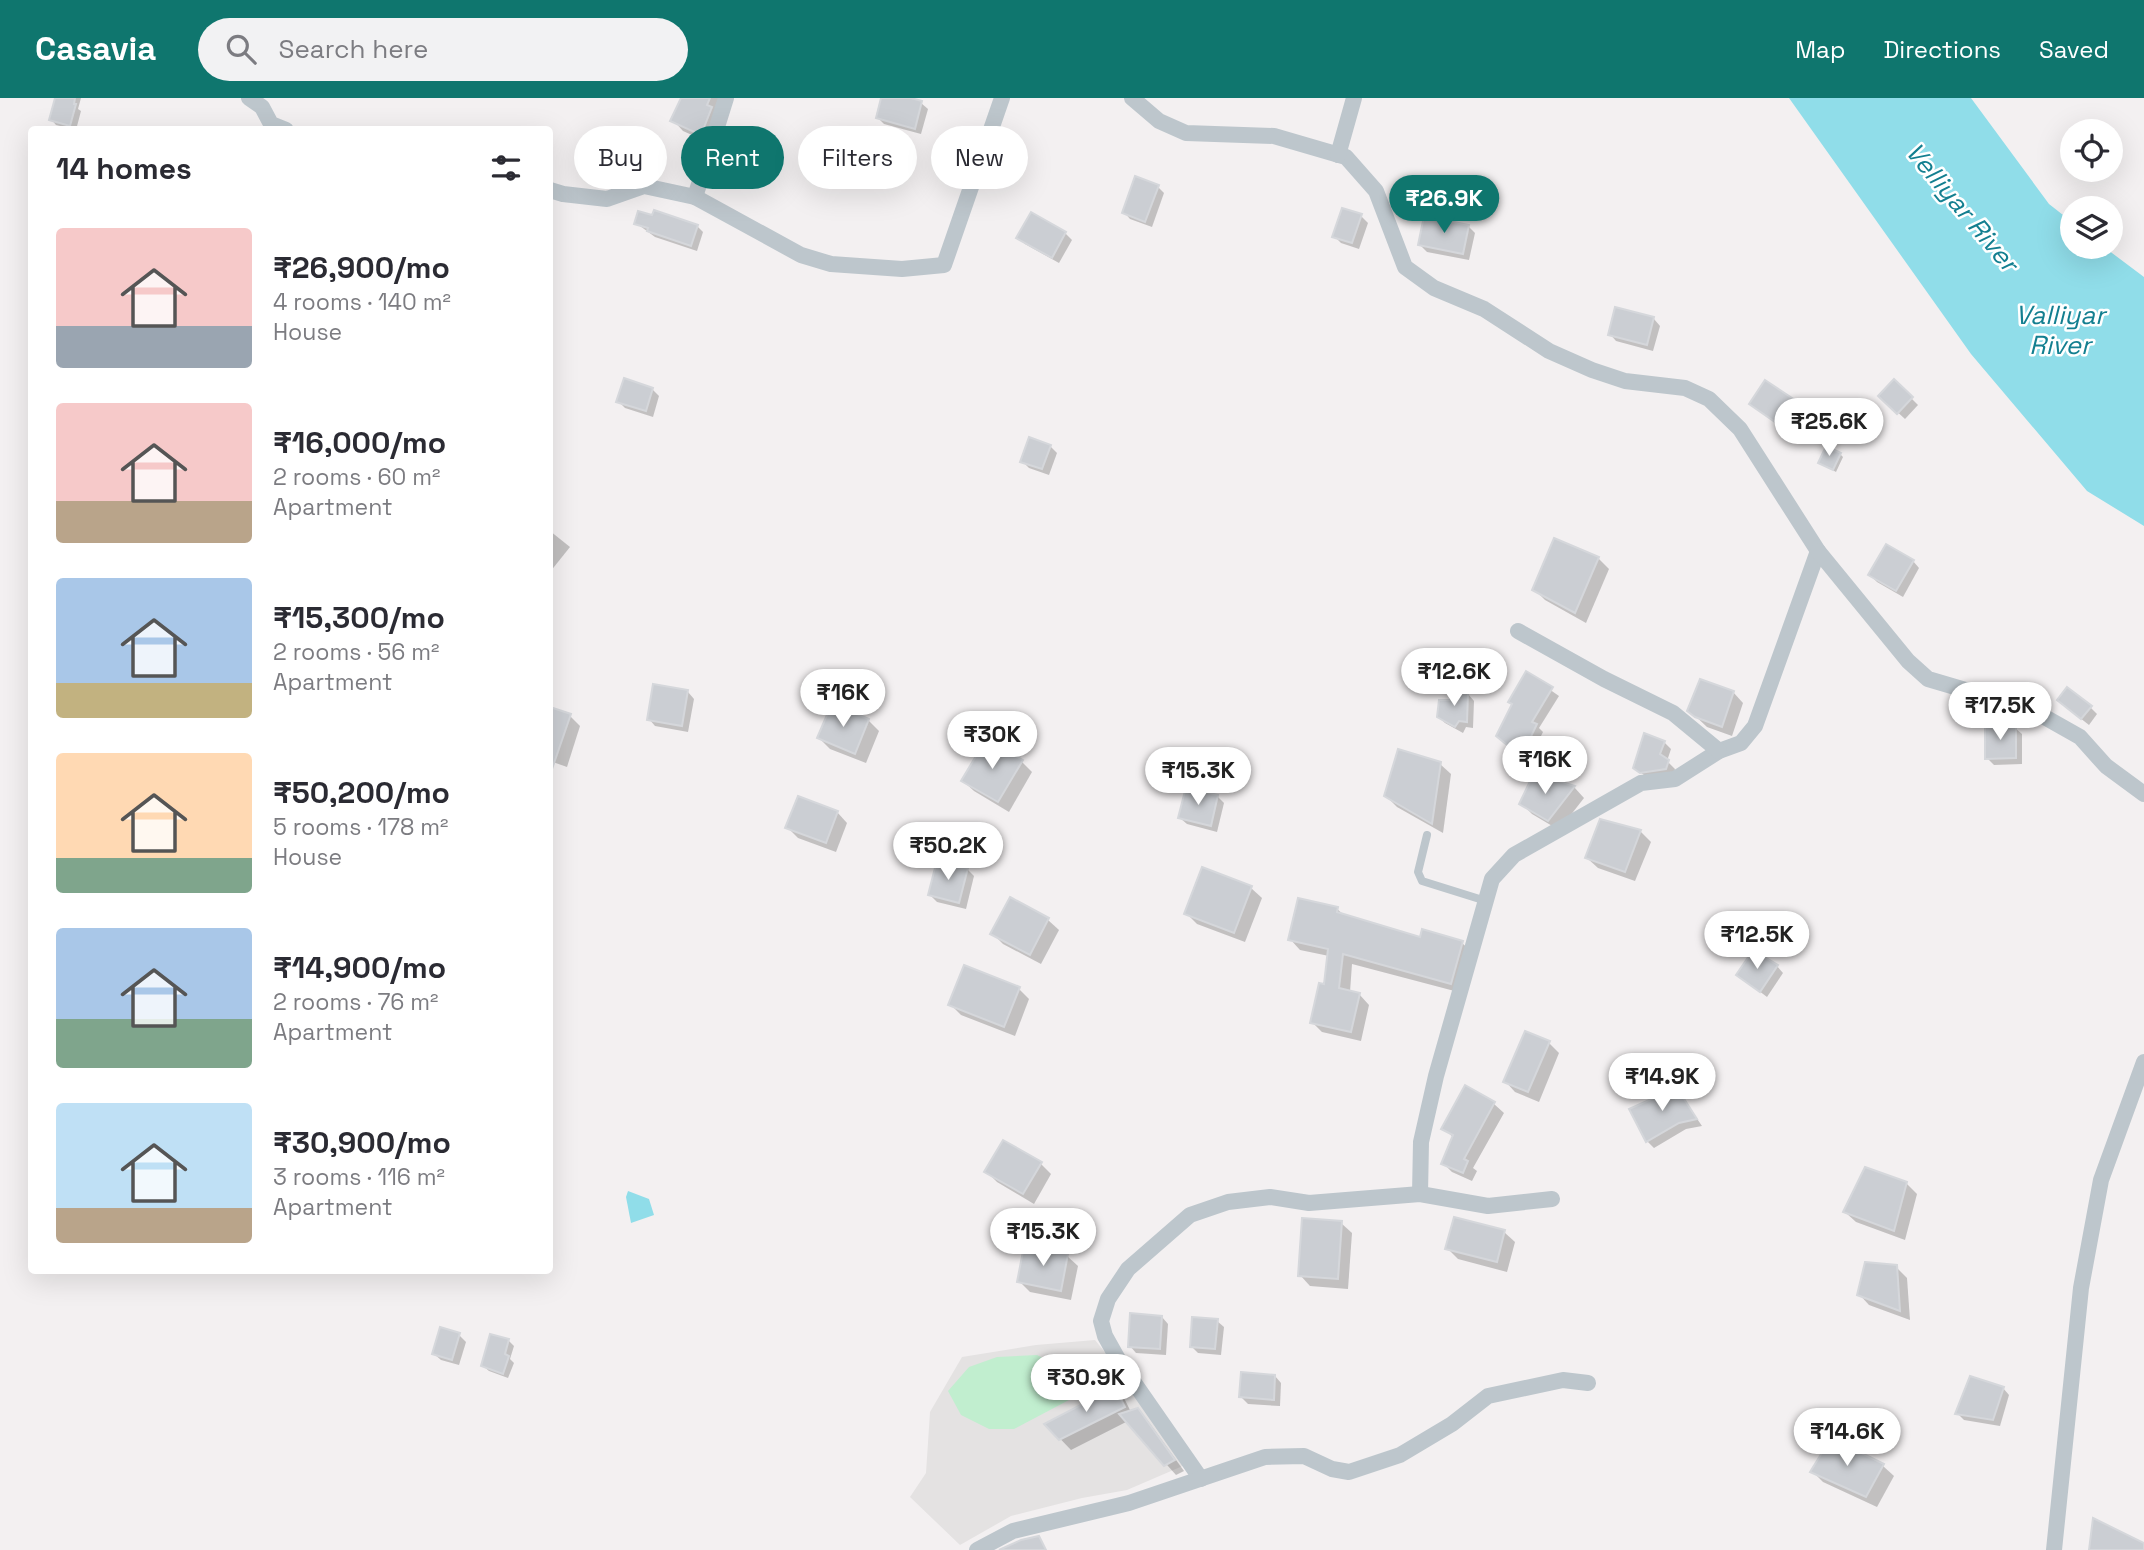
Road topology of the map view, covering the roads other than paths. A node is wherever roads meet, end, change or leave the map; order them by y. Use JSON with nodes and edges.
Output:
{"nodes":[{"id":1,"x":249,"y":98,"type":"edge"},
{"id":2,"x":726,"y":98,"type":"edge"},
{"id":3,"x":1002,"y":98,"type":"edge"},
{"id":4,"x":1132,"y":98,"type":"edge"},
{"id":5,"x":1354,"y":98,"type":"edge"},
{"id":6,"x":276,"y":126,"type":"edge"},
{"id":7,"x":1338,"y":155,"type":"junction"},
{"id":8,"x":553,"y":191,"type":"edge"},
{"id":9,"x":695,"y":197,"type":"junction"},
{"id":10,"x":1818,"y":551,"type":"junction"},
{"id":11,"x":1518,"y":631,"type":"dead end"},
{"id":12,"x":1719,"y":751,"type":"junction"},
{"id":13,"x":2144,"y":794,"type":"edge"},
{"id":14,"x":1427,"y":835,"type":"dead end"},
{"id":15,"x":1486,"y":901,"type":"junction"},
{"id":16,"x":2144,"y":1062,"type":"edge"},
{"id":17,"x":1420,"y":1194,"type":"junction"},
{"id":18,"x":1552,"y":1199,"type":"dead end"},
{"id":19,"x":1588,"y":1383,"type":"dead end"},
{"id":20,"x":1201,"y":1479,"type":"junction"},
{"id":21,"x":977,"y":1550,"type":"edge"},
{"id":22,"x":2054,"y":1550,"type":"edge"}],
"edges":[{"from":1,"to":6,"type":"street"},
{"from":2,"to":9,"type":"street"},
{"from":3,"to":9,"type":"street"},
{"from":4,"to":7,"type":"street"},
{"from":5,"to":7,"type":"street"},
{"from":7,"to":10,"type":"street"},
{"from":8,"to":9,"type":"street"},
{"from":10,"to":12,"type":"street"},
{"from":10,"to":13,"type":"street"},
{"from":11,"to":12,"type":"street"},
{"from":12,"to":15,"type":"street"},
{"from":14,"to":15,"type":"lane"},
{"from":15,"to":17,"type":"street"},
{"from":16,"to":22,"type":"street"},
{"from":17,"to":18,"type":"street"},
{"from":17,"to":20,"type":"street"},
{"from":19,"to":20,"type":"street"},
{"from":20,"to":21,"type":"street"}]}
